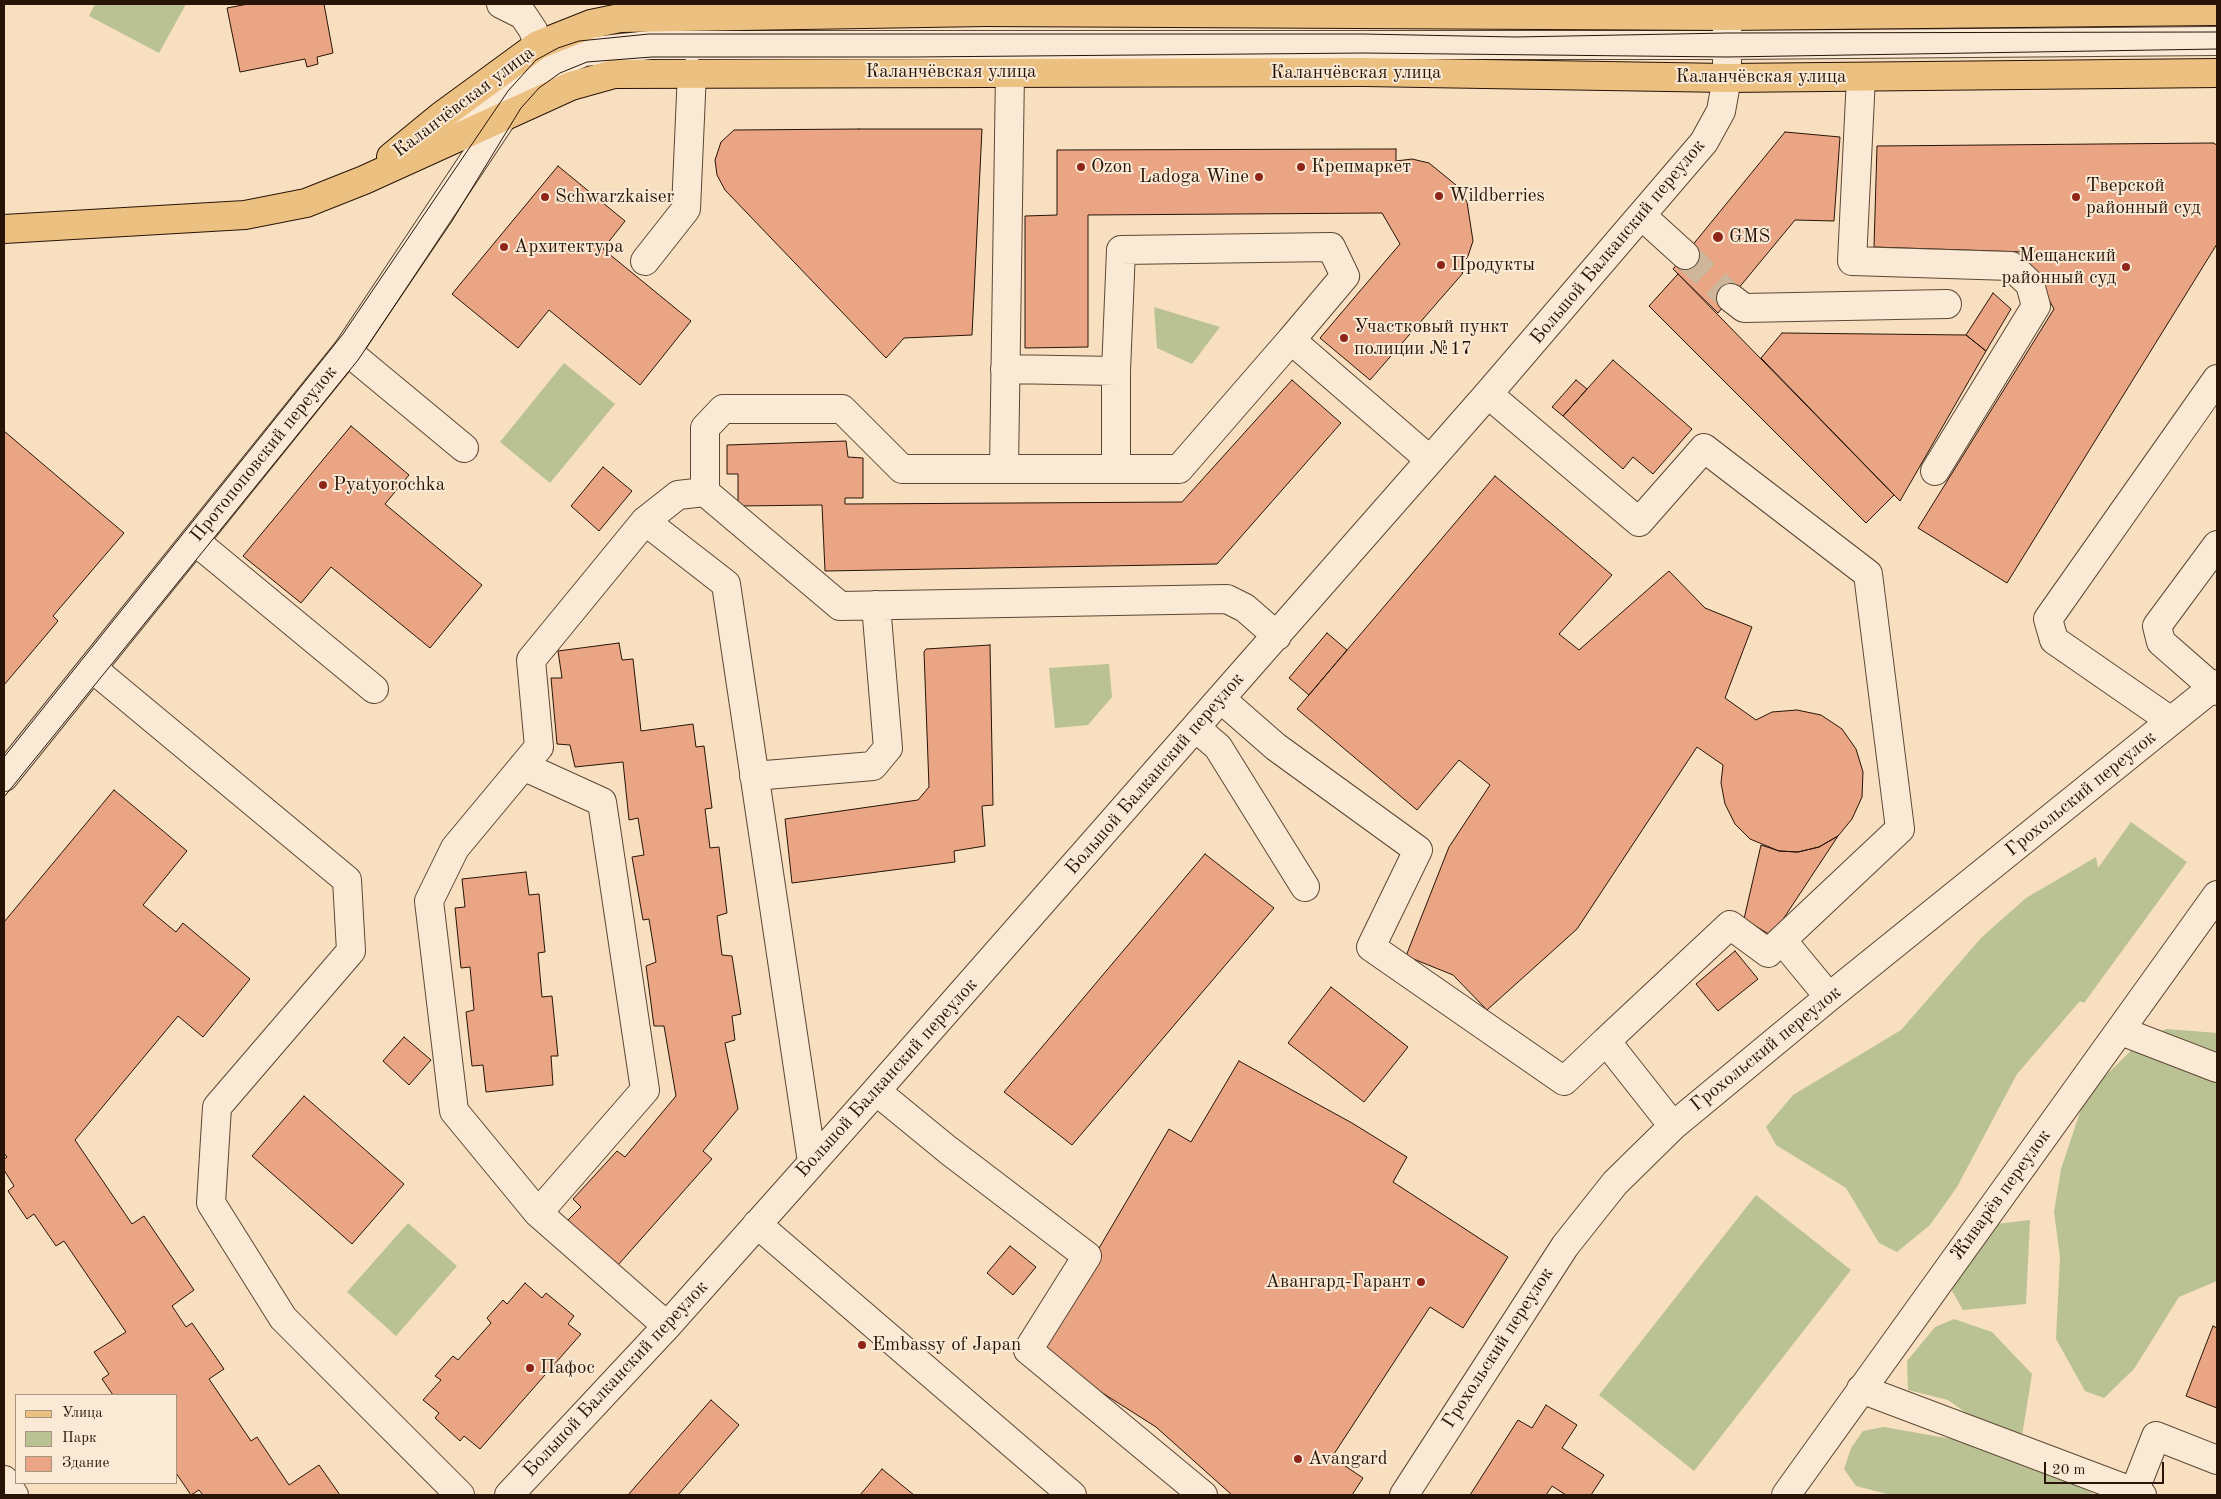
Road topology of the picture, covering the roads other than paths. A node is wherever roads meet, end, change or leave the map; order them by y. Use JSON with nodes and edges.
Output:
{"nodes":[{"id":1,"x":501,"y":4,"type":"edge"},
{"id":2,"x":986,"y":8,"type":"edge"},
{"id":3,"x":1431,"y":9,"type":"edge"},
{"id":4,"x":2072,"y":9,"type":"edge"},
{"id":5,"x":2201,"y":9,"type":"edge"},
{"id":6,"x":1727,"y":16,"type":"junction"},
{"id":7,"x":2217,"y":40,"type":"edge"},
{"id":8,"x":538,"y":45,"type":"junction"},
{"id":9,"x":1727,"y":45,"type":"junction"},
{"id":10,"x":692,"y":72,"type":"junction"},
{"id":11,"x":1010,"y":72,"type":"junction"},
{"id":12,"x":2217,"y":73,"type":"edge"},
{"id":13,"x":1861,"y":77,"type":"junction"},
{"id":14,"x":1727,"y":78,"type":"junction"},
{"id":15,"x":524,"y":81,"type":"junction"},
{"id":16,"x":504,"y":116,"type":"junction"},
{"id":17,"x":364,"y":180,"type":"junction"},
{"id":18,"x":1642,"y":216,"type":"junction"},
{"id":19,"x":4,"y":229,"type":"edge"},
{"id":20,"x":1685,"y":255,"type":"tunnel mouth"},
{"id":21,"x":645,"y":261,"type":"dead end"},
{"id":22,"x":1731,"y":298,"type":"tunnel mouth"},
{"id":23,"x":1947,"y":304,"type":"dead end"},
{"id":24,"x":1291,"y":340,"type":"junction"},
{"id":25,"x":347,"y":351,"type":"junction"},
{"id":26,"x":1005,"y":369,"type":"junction"},
{"id":27,"x":1116,"y":371,"type":"junction"},
{"id":28,"x":2217,"y":378,"type":"edge"},
{"id":29,"x":1488,"y":394,"type":"junction"},
{"id":30,"x":464,"y":448,"type":"dead end"},
{"id":31,"x":1430,"y":460,"type":"junction"},
{"id":32,"x":1004,"y":468,"type":"junction"},
{"id":33,"x":1116,"y":468,"type":"junction"},
{"id":34,"x":1936,"y":471,"type":"dead end"},
{"id":35,"x":705,"y":492,"type":"junction"},
{"id":36,"x":646,"y":521,"type":"junction"},
{"id":37,"x":195,"y":541,"type":"junction"},
{"id":38,"x":2217,"y":545,"type":"edge"},
{"id":39,"x":876,"y":606,"type":"junction"},
{"id":40,"x":1276,"y":636,"type":"junction"},
{"id":41,"x":92,"y":668,"type":"junction"},
{"id":42,"x":2216,"y":688,"type":"edge"},
{"id":43,"x":374,"y":689,"type":"dead end"},
{"id":44,"x":1221,"y":698,"type":"junction"},
{"id":45,"x":2171,"y":721,"type":"junction"},
{"id":46,"x":1196,"y":728,"type":"junction"},
{"id":47,"x":523,"y":766,"type":"junction"},
{"id":48,"x":754,"y":776,"type":"junction"},
{"id":49,"x":4,"y":777,"type":"edge"},
{"id":50,"x":1305,"y":887,"type":"dead end"},
{"id":51,"x":2217,"y":895,"type":"edge"},
{"id":52,"x":1782,"y":940,"type":"junction"},
{"id":53,"x":1829,"y":997,"type":"junction"},
{"id":54,"x":2121,"y":1031,"type":"junction"},
{"id":55,"x":1606,"y":1041,"type":"junction"},
{"id":56,"x":2217,"y":1068,"type":"edge"},
{"id":57,"x":876,"y":1091,"type":"junction"},
{"id":58,"x":1673,"y":1126,"type":"junction"},
{"id":59,"x":812,"y":1162,"type":"junction"},
{"id":60,"x":538,"y":1213,"type":"junction"},
{"id":61,"x":757,"y":1224,"type":"junction"},
{"id":62,"x":667,"y":1326,"type":"junction"},
{"id":63,"x":1861,"y":1389,"type":"junction"},
{"id":64,"x":2217,"y":1460,"type":"edge"},
{"id":65,"x":2138,"y":1494,"type":"edge"},
{"id":66,"x":460,"y":1495,"type":"edge"},
{"id":67,"x":509,"y":1495,"type":"edge"},
{"id":68,"x":1072,"y":1495,"type":"edge"},
{"id":69,"x":1203,"y":1495,"type":"edge"},
{"id":70,"x":1404,"y":1495,"type":"edge"},
{"id":71,"x":1786,"y":1495,"type":"edge"}],
"edges":[{"from":1,"to":8,"type":"street"},
{"from":2,"to":3,"type":"main road","name":"Каланчёвская улица"},
{"from":2,"to":8,"type":"main road","name":"Каланчёвская улица"},
{"from":3,"to":6,"type":"main road","name":"Каланчёвская улица"},
{"from":4,"to":5,"type":"main road","name":"Каланчёвская улица"},
{"from":4,"to":6,"type":"main road","name":"Каланчёвская улица"},
{"from":6,"to":9,"type":"street","name":"Большой Балканский переулок"},
{"from":7,"to":9,"type":"street"},
{"from":8,"to":15,"type":"street","name":"Протопоповский переулок"},
{"from":8,"to":17,"type":"main road","name":"Каланчёвская улица"},
{"from":9,"to":14,"type":"street","name":"Большой Балканский переулок"},
{"from":9,"to":15,"type":"street"},
{"from":10,"to":11,"type":"main road","name":"Каланчёвская улица"},
{"from":10,"to":16,"type":"main road","name":"Каланчёвская улица"},
{"from":10,"to":21,"type":"street"},
{"from":11,"to":14,"type":"main road","name":"Каланчёвская улица"},
{"from":11,"to":26,"type":"street"},
{"from":12,"to":13,"type":"main road","name":"Каланчёвская улица"},
{"from":13,"to":14,"type":"main road","name":"Каланчёвская улица"},
{"from":13,"to":34,"type":"street"},
{"from":14,"to":18,"type":"street","name":"Большой Балканский переулок"},
{"from":15,"to":16,"type":"street","name":"Протопоповский переулок"},
{"from":15,"to":17,"type":"street"},
{"from":16,"to":17,"type":"main road","name":"Каланчёвская улица"},
{"from":16,"to":25,"type":"street","name":"Протопоповский переулок"},
{"from":17,"to":19,"type":"main road","name":"Каланчёвская улица"},
{"from":18,"to":20,"type":"street"},
{"from":18,"to":29,"type":"street","name":"Большой Балканский переулок"},
{"from":22,"to":23,"type":"street"},
{"from":24,"to":27,"type":"street"},
{"from":24,"to":31,"type":"street"},
{"from":24,"to":33,"type":"street"},
{"from":25,"to":30,"type":"street"},
{"from":25,"to":37,"type":"street","name":"Протопоповский переулок"},
{"from":26,"to":27,"type":"street"},
{"from":26,"to":32,"type":"street"},
{"from":27,"to":33,"type":"street"},
{"from":28,"to":45,"type":"street"},
{"from":29,"to":31,"type":"street","name":"Большой Балканский переулок"},
{"from":29,"to":52,"type":"street"},
{"from":31,"to":40,"type":"street","name":"Большой Балканский переулок"},
{"from":32,"to":33,"type":"street"},
{"from":32,"to":35,"type":"street"},
{"from":35,"to":36,"type":"street"},
{"from":35,"to":39,"type":"street"},
{"from":36,"to":47,"type":"street"},
{"from":36,"to":48,"type":"street"},
{"from":37,"to":41,"type":"street","name":"Протопоповский переулок"},
{"from":37,"to":43,"type":"street"},
{"from":38,"to":42,"type":"street"},
{"from":39,"to":40,"type":"street"},
{"from":39,"to":48,"type":"street"},
{"from":40,"to":44,"type":"street","name":"Большой Балканский переулок"},
{"from":41,"to":49,"type":"street","name":"Протопоповский переулок"},
{"from":41,"to":66,"type":"street"},
{"from":42,"to":45,"type":"street","name":"Грохольский переулок"},
{"from":44,"to":46,"type":"street","name":"Большой Балканский переулок"},
{"from":44,"to":55,"type":"street"},
{"from":45,"to":53,"type":"street","name":"Грохольский переулок"},
{"from":46,"to":50,"type":"street"},
{"from":46,"to":57,"type":"street","name":"Большой Балканский переулок"},
{"from":47,"to":60,"type":"street"},
{"from":47,"to":60,"type":"street"},
{"from":48,"to":59,"type":"street"},
{"from":51,"to":54,"type":"street","name":"Живарёв переулок"},
{"from":52,"to":53,"type":"street"},
{"from":52,"to":55,"type":"street"},
{"from":53,"to":58,"type":"street","name":"Грохольский переулок"},
{"from":54,"to":56,"type":"street"},
{"from":54,"to":63,"type":"street","name":"Живарёв переулок"},
{"from":55,"to":58,"type":"street"},
{"from":57,"to":59,"type":"street","name":"Большой Балканский переулок"},
{"from":57,"to":69,"type":"street"},
{"from":58,"to":70,"type":"street","name":"Грохольский переулок"},
{"from":59,"to":61,"type":"street","name":"Большой Балканский переулок"},
{"from":60,"to":62,"type":"street"},
{"from":61,"to":62,"type":"street","name":"Большой Балканский переулок"},
{"from":61,"to":68,"type":"street"},
{"from":62,"to":67,"type":"street","name":"Большой Балканский переулок"},
{"from":63,"to":65,"type":"street"},
{"from":63,"to":71,"type":"street","name":"Живарёв переулок"},
{"from":64,"to":65,"type":"street"}]}
